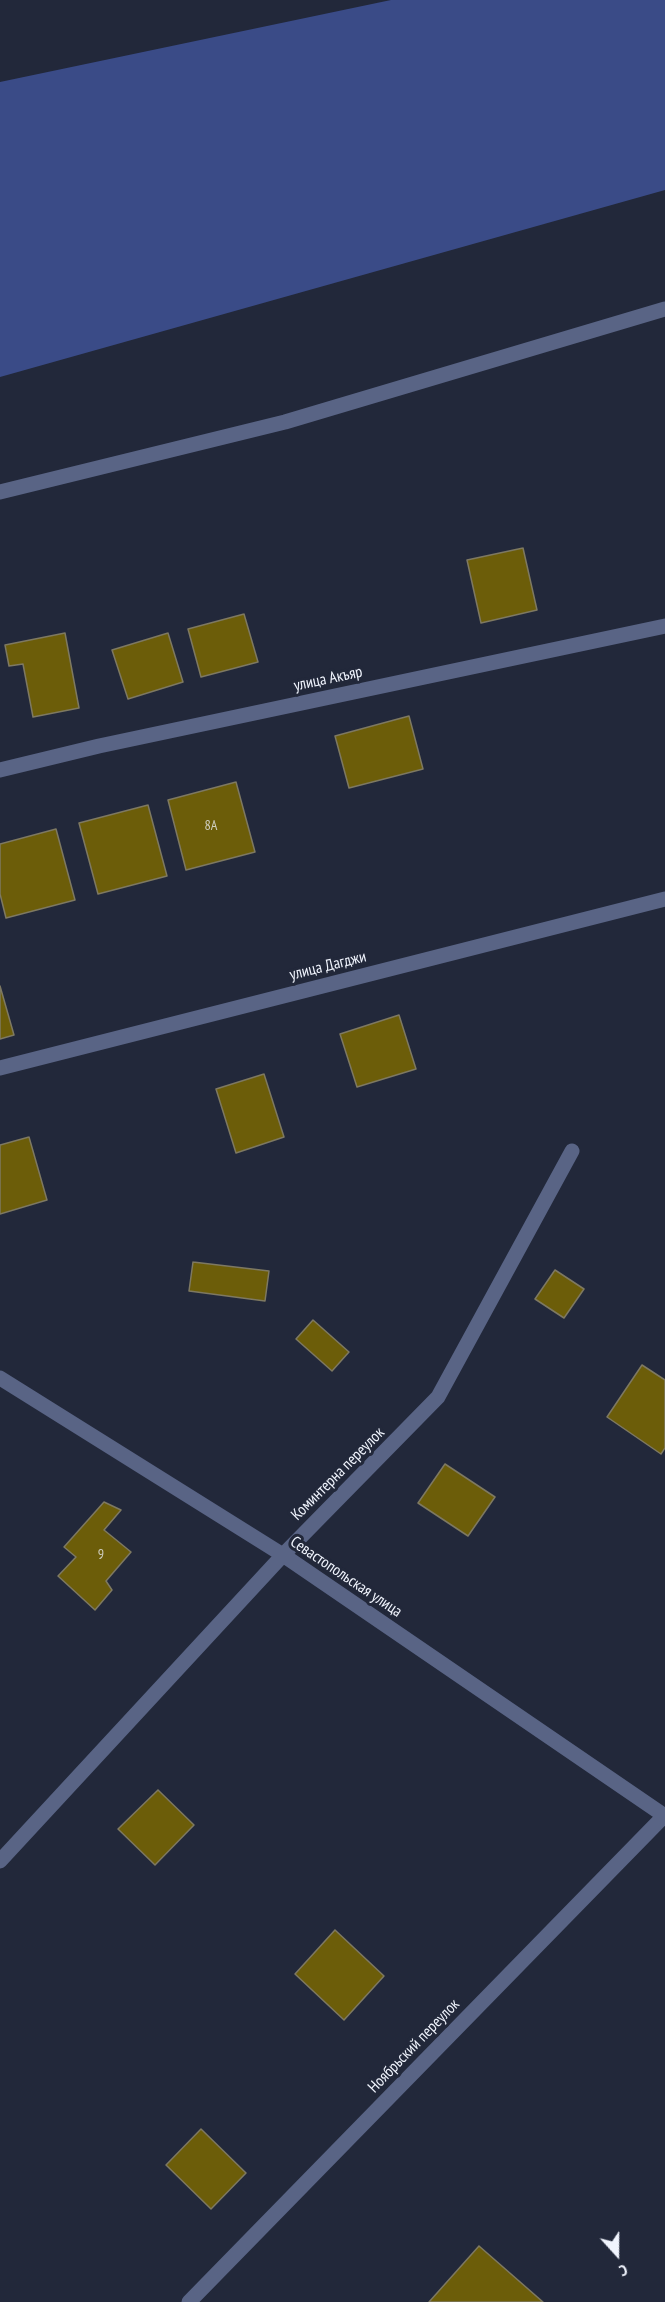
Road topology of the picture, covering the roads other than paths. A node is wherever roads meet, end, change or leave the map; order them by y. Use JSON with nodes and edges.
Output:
{"nodes":[{"id":1,"x":665,"y":309,"type":"edge"},
{"id":2,"x":0,"y":492,"type":"edge"},
{"id":3,"x":665,"y":626,"type":"edge"},
{"id":4,"x":0,"y":770,"type":"edge"},
{"id":5,"x":665,"y":899,"type":"edge"},
{"id":6,"x":0,"y":1068,"type":"edge"},
{"id":7,"x":572,"y":1151,"type":"dead end"},
{"id":8,"x":0,"y":1378,"type":"edge"},
{"id":9,"x":283,"y":1555,"type":"junction"},
{"id":10,"x":665,"y":1816,"type":"edge"},
{"id":11,"x":0,"y":1861,"type":"edge"},
{"id":12,"x":189,"y":2302,"type":"edge"}],
"edges":[{"from":1,"to":2,"type":"street"},
{"from":3,"to":4,"type":"street","name":"улица Акъяр"},
{"from":5,"to":6,"type":"street","name":"улица Дагджи"},
{"from":7,"to":9,"type":"street","name":"Коминтерна переулок"},
{"from":8,"to":9,"type":"street","name":"Севастопольская улица"},
{"from":9,"to":10,"type":"street","name":"Севастопольская улица"},
{"from":9,"to":11,"type":"street","name":"Коминтерна переулок"},
{"from":10,"to":12,"type":"street","name":"Ноябрьский переулок"}]}
